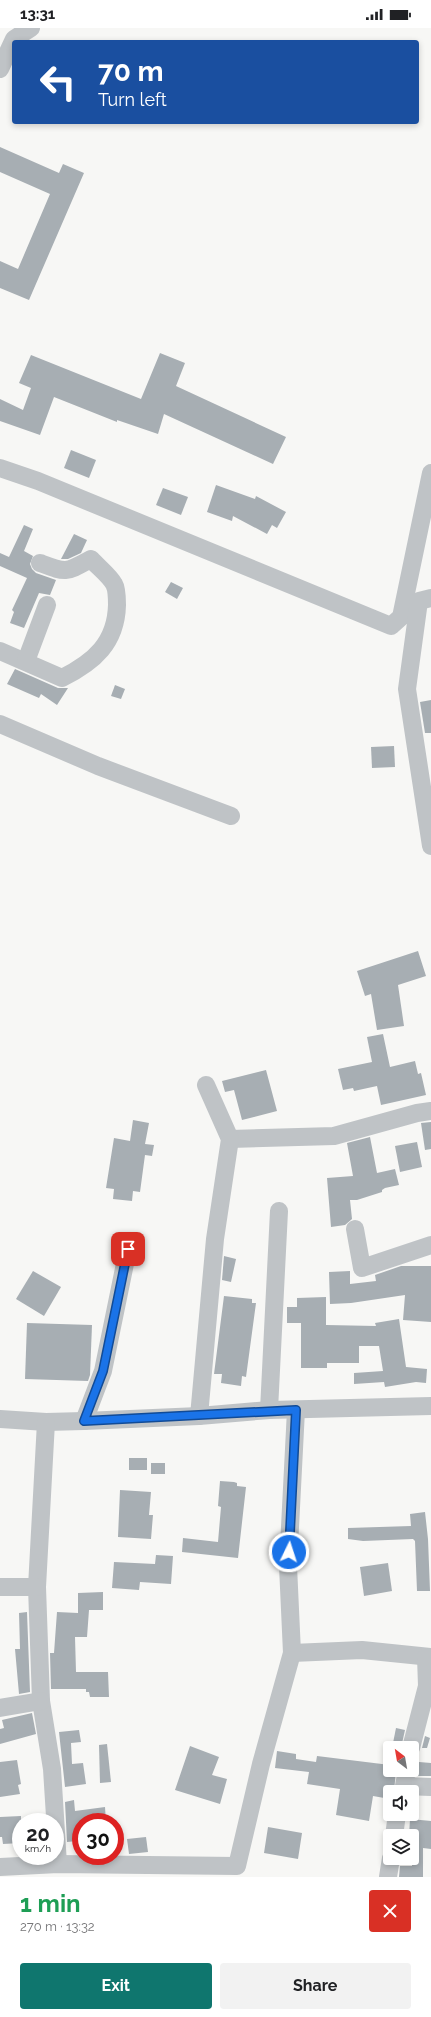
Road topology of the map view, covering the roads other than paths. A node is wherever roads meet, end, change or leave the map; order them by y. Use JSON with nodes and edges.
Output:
{"nodes":[{"id":1,"x":31,"y":28,"type":"edge"},
{"id":2,"x":11,"y":34,"type":"edge"},
{"id":3,"x":0,"y":69,"type":"edge"},
{"id":4,"x":0,"y":468,"type":"edge"},
{"id":5,"x":431,"y":473,"type":"edge"},
{"id":6,"x":40,"y":563,"type":"dead end"},
{"id":7,"x":431,"y":598,"type":"edge"},
{"id":8,"x":47,"y":605,"type":"dead end"},
{"id":9,"x":0,"y":651,"type":"edge"},
{"id":10,"x":26,"y":661,"type":"junction"},
{"id":11,"x":0,"y":724,"type":"edge"},
{"id":12,"x":232,"y":816,"type":"dead end"},
{"id":13,"x":431,"y":846,"type":"edge"},
{"id":14,"x":206,"y":1085,"type":"dead end"},
{"id":15,"x":431,"y":1111,"type":"edge"},
{"id":16,"x":230,"y":1139,"type":"junction"},
{"id":17,"x":279,"y":1211,"type":"dead end"},
{"id":18,"x":355,"y":1229,"type":"dead end"},
{"id":19,"x":431,"y":1245,"type":"edge"},
{"id":20,"x":128,"y":1249,"type":"dead end"},
{"id":21,"x":431,"y":1406,"type":"edge"},
{"id":22,"x":269,"y":1410,"type":"junction"},
{"id":23,"x":296,"y":1410,"type":"junction"},
{"id":24,"x":200,"y":1416,"type":"junction"},
{"id":25,"x":0,"y":1419,"type":"edge"},
{"id":26,"x":84,"y":1421,"type":"junction"},
{"id":27,"x":46,"y":1422,"type":"junction"},
{"id":28,"x":0,"y":1587,"type":"edge"},
{"id":29,"x":37,"y":1587,"type":"junction"},
{"id":30,"x":292,"y":1653,"type":"junction"},
{"id":31,"x":429,"y":1656,"type":"edge"},
{"id":32,"x":41,"y":1701,"type":"junction"},
{"id":33,"x":0,"y":1708,"type":"edge"},
{"id":34,"x":413,"y":1741,"type":"edge"},
{"id":35,"x":404,"y":1783,"type":"edge"},
{"id":36,"x":431,"y":1787,"type":"edge"},
{"id":37,"x":55,"y":1813,"type":"edge"},
{"id":38,"x":64,"y":1864,"type":"edge"},
{"id":39,"x":39,"y":1865,"type":"edge"},
{"id":40,"x":390,"y":1865,"type":"edge"},
{"id":41,"x":0,"y":1867,"type":"edge"},
{"id":42,"x":213,"y":1871,"type":"edge"},
{"id":43,"x":238,"y":1871,"type":"edge"},
{"id":44,"x":388,"y":1877,"type":"edge"}],
"edges":[{"from":1,"to":2,"type":"street"},
{"from":2,"to":3,"type":"street"},
{"from":4,"to":5,"type":"street"},
{"from":6,"to":10,"type":"street"},
{"from":7,"to":13,"type":"street"},
{"from":8,"to":10,"type":"street"},
{"from":9,"to":10,"type":"street"},
{"from":11,"to":12,"type":"street"},
{"from":14,"to":16,"type":"street"},
{"from":15,"to":16,"type":"street"},
{"from":16,"to":24,"type":"street"},
{"from":17,"to":22,"type":"street"},
{"from":18,"to":19,"type":"street"},
{"from":20,"to":26,"type":"street"},
{"from":21,"to":23,"type":"street"},
{"from":22,"to":23,"type":"street"},
{"from":22,"to":24,"type":"street"},
{"from":23,"to":30,"type":"street"},
{"from":24,"to":26,"type":"street"},
{"from":25,"to":27,"type":"street"},
{"from":26,"to":27,"type":"street"},
{"from":27,"to":29,"type":"street"},
{"from":28,"to":29,"type":"street"},
{"from":29,"to":32,"type":"street"},
{"from":30,"to":31,"type":"street"},
{"from":30,"to":43,"type":"street"},
{"from":31,"to":34,"type":"street"},
{"from":32,"to":33,"type":"street"},
{"from":32,"to":37,"type":"street"},
{"from":35,"to":36,"type":"street"},
{"from":38,"to":42,"type":"street"},
{"from":39,"to":41,"type":"street"},
{"from":40,"to":44,"type":"street"},
{"from":42,"to":43,"type":"street"}]}
